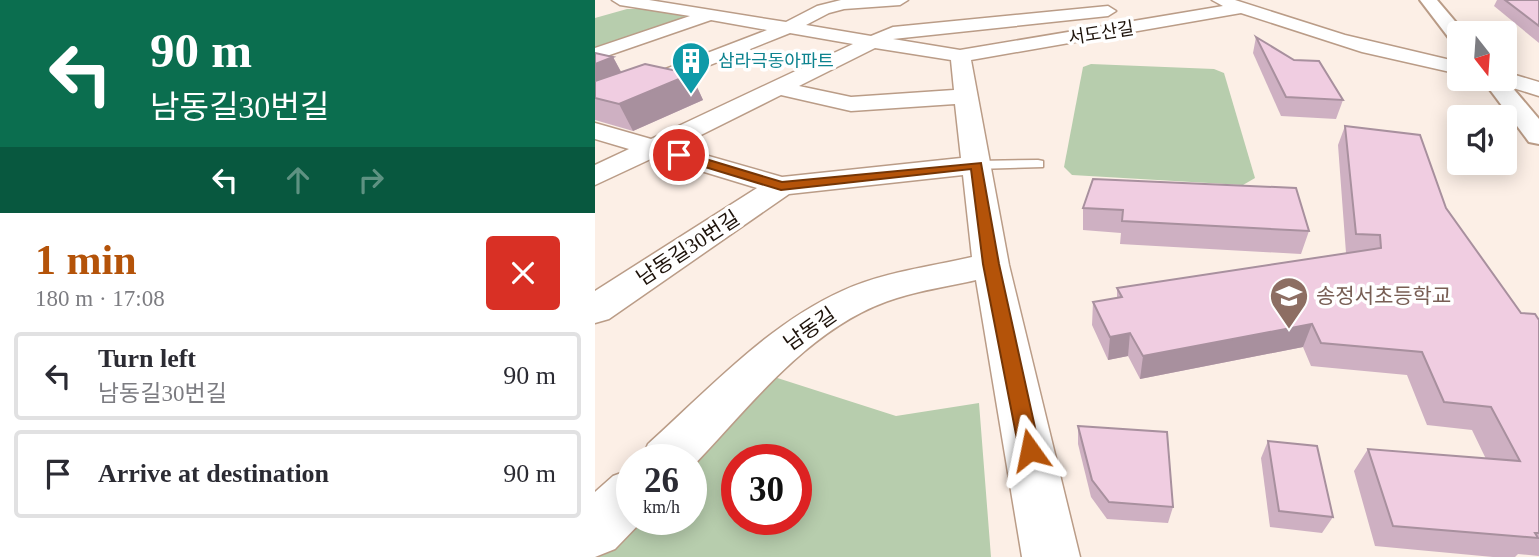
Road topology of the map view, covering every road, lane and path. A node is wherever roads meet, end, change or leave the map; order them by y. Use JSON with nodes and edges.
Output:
{"nodes":[{"id":1,"x":620,"y":0,"type":"edge"},
{"id":2,"x":900,"y":0,"type":"edge"},
{"id":3,"x":1220,"y":0,"type":"edge"},
{"id":4,"x":1428,"y":0,"type":"edge"},
{"id":5,"x":641,"y":3,"type":"junction"},
{"id":6,"x":830,"y":4,"type":"edge"},
{"id":7,"x":1102,"y":6,"type":"edge"},
{"id":8,"x":1242,"y":8,"type":"junction"},
{"id":9,"x":607,"y":13,"type":"dead end"},
{"id":10,"x":713,"y":14,"type":"junction"},
{"id":11,"x":1447,"y":23,"type":"edge"},
{"id":12,"x":790,"y":27,"type":"junction"},
{"id":13,"x":1132,"y":28,"type":"junction"},
{"id":14,"x":873,"y":41,"type":"junction"},
{"id":15,"x":595,"y":54,"type":"edge"},
{"id":16,"x":960,"y":56,"type":"junction"},
{"id":17,"x":1447,"y":66,"type":"edge"},
{"id":18,"x":1517,"y":82,"type":"edge"},
{"id":19,"x":776,"y":87,"type":"junction"},
{"id":20,"x":1539,"y":89,"type":"edge"},
{"id":21,"x":1503,"y":91,"type":"edge"},
{"id":22,"x":966,"y":96,"type":"junction"},
{"id":23,"x":595,"y":104,"type":"edge"},
{"id":24,"x":595,"y":131,"type":"edge"},
{"id":25,"x":1539,"y":136,"type":"edge"},
{"id":26,"x":654,"y":147,"type":"junction"},
{"id":27,"x":1038,"y":164,"type":"dead end"},
{"id":28,"x":976,"y":165,"type":"junction"},
{"id":29,"x":595,"y":176,"type":"edge"},
{"id":30,"x":781,"y":186,"type":"junction"},
{"id":31,"x":991,"y":264,"type":"junction"},
{"id":32,"x":595,"y":309,"type":"edge"},
{"id":33,"x":682,"y":444,"type":"edge"},
{"id":34,"x":616,"y":509,"type":"edge"},
{"id":35,"x":595,"y":529,"type":"edge"},
{"id":36,"x":1056,"y":556,"type":"edge"}],
"edges":[{"from":1,"to":5,"type":"street"},
{"from":2,"to":6,"type":"street"},
{"from":3,"to":8,"type":"street","name":"서도산길"},
{"from":4,"to":11,"type":"main road"},
{"from":5,"to":9,"type":"street"},
{"from":5,"to":10,"type":"street"},
{"from":6,"to":12,"type":"street"},
{"from":7,"to":13,"type":"street"},
{"from":7,"to":14,"type":"street"},
{"from":8,"to":13,"type":"street","name":"서도산길"},
{"from":8,"to":17,"type":"street","name":"서도산길"},
{"from":10,"to":12,"type":"street"},
{"from":10,"to":15,"type":"street"},
{"from":12,"to":14,"type":"street"},
{"from":12,"to":23,"type":"street"},
{"from":13,"to":16,"type":"street","name":"서도산길"},
{"from":14,"to":16,"type":"street"},
{"from":14,"to":19,"type":"street"},
{"from":16,"to":22,"type":"street"},
{"from":18,"to":20,"type":"street"},
{"from":19,"to":22,"type":"street"},
{"from":19,"to":26,"type":"street"},
{"from":21,"to":25,"type":"main road"},
{"from":22,"to":28,"type":"street"},
{"from":24,"to":26,"type":"street","name":"남동길30번길"},
{"from":26,"to":29,"type":"street"},
{"from":26,"to":30,"type":"street","name":"남동길30번길"},
{"from":27,"to":28,"type":"lane"},
{"from":28,"to":30,"type":"street","name":"남동길30번길"},
{"from":28,"to":31,"type":"street"},
{"from":30,"to":32,"type":"street","name":"남동길30번길"},
{"from":31,"to":33,"type":"street","name":"남동길"},
{"from":31,"to":36,"type":"street"},
{"from":34,"to":35,"type":"street"}]}
